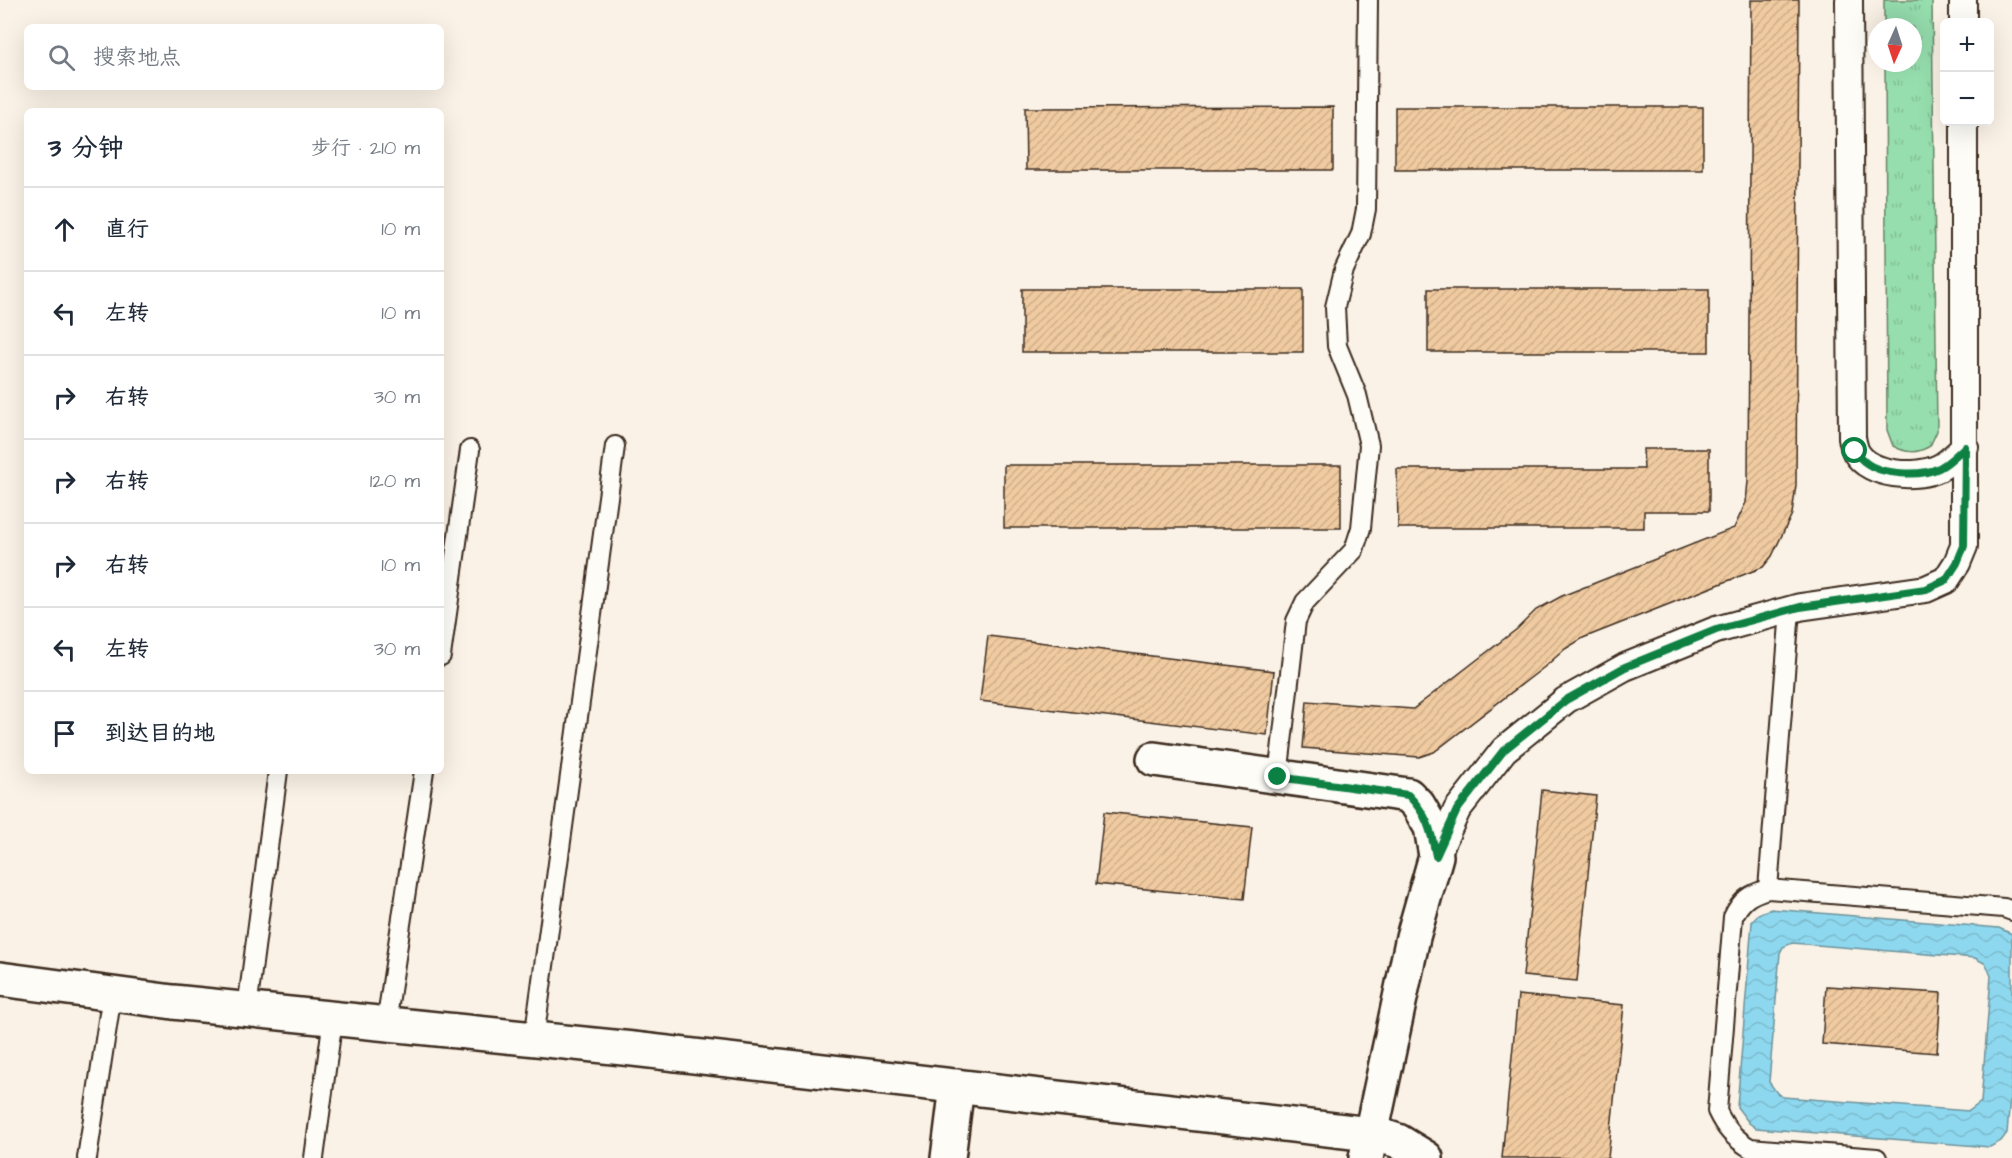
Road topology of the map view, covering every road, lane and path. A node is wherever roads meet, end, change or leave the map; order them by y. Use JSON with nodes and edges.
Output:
{"nodes":[{"id":1,"x":1368,"y":0,"type":"edge"},
{"id":2,"x":1849,"y":0,"type":"edge"},
{"id":3,"x":1963,"y":0,"type":"edge"},
{"id":4,"x":1963,"y":18,"type":"edge"},
{"id":5,"x":1964,"y":126,"type":"edge"},
{"id":6,"x":615,"y":446,"type":"dead end"},
{"id":7,"x":1965,"y":447,"type":"junction"},
{"id":8,"x":470,"y":450,"type":"dead end"},
{"id":9,"x":1790,"y":610,"type":"junction"},
{"id":10,"x":444,"y":635,"type":"edge"},
{"id":11,"x":1154,"y":759,"type":"dead end"},
{"id":12,"x":278,"y":774,"type":"edge"},
{"id":13,"x":424,"y":774,"type":"edge"},
{"id":14,"x":1278,"y":777,"type":"junction"},
{"id":15,"x":1436,"y":856,"type":"junction"},
{"id":16,"x":1768,"y":889,"type":"junction"},
{"id":17,"x":2012,"y":911,"type":"edge"},
{"id":18,"x":0,"y":979,"type":"edge"},
{"id":19,"x":112,"y":994,"type":"junction"},
{"id":20,"x":247,"y":1010,"type":"junction"},
{"id":21,"x":333,"y":1018,"type":"junction"},
{"id":22,"x":386,"y":1024,"type":"junction"},
{"id":23,"x":534,"y":1039,"type":"junction"},
{"id":24,"x":957,"y":1086,"type":"junction"},
{"id":25,"x":1368,"y":1146,"type":"edge"},
{"id":26,"x":87,"y":1158,"type":"edge"},
{"id":27,"x":314,"y":1158,"type":"edge"},
{"id":28,"x":948,"y":1158,"type":"edge"},
{"id":29,"x":1426,"y":1158,"type":"edge"},
{"id":30,"x":1877,"y":1158,"type":"edge"}],
"edges":[{"from":1,"to":14,"type":"lane"},
{"from":2,"to":7,"type":"street"},
{"from":3,"to":4,"type":"street"},
{"from":5,"to":7,"type":"street"},
{"from":6,"to":23,"type":"lane"},
{"from":7,"to":9,"type":"street"},
{"from":8,"to":10,"type":"lane"},
{"from":9,"to":15,"type":"street"},
{"from":9,"to":16,"type":"lane"},
{"from":11,"to":14,"type":"street"},
{"from":12,"to":20,"type":"lane"},
{"from":13,"to":22,"type":"lane"},
{"from":14,"to":15,"type":"street"},
{"from":15,"to":25,"type":"street"},
{"from":16,"to":17,"type":"lane"},
{"from":16,"to":30,"type":"lane"},
{"from":18,"to":19,"type":"street"},
{"from":19,"to":20,"type":"street"},
{"from":19,"to":26,"type":"lane"},
{"from":20,"to":21,"type":"street"},
{"from":21,"to":22,"type":"street"},
{"from":21,"to":27,"type":"lane"},
{"from":22,"to":23,"type":"street"},
{"from":23,"to":24,"type":"street"},
{"from":24,"to":25,"type":"street"},
{"from":24,"to":28,"type":"street"},
{"from":25,"to":29,"type":"street"}]}
